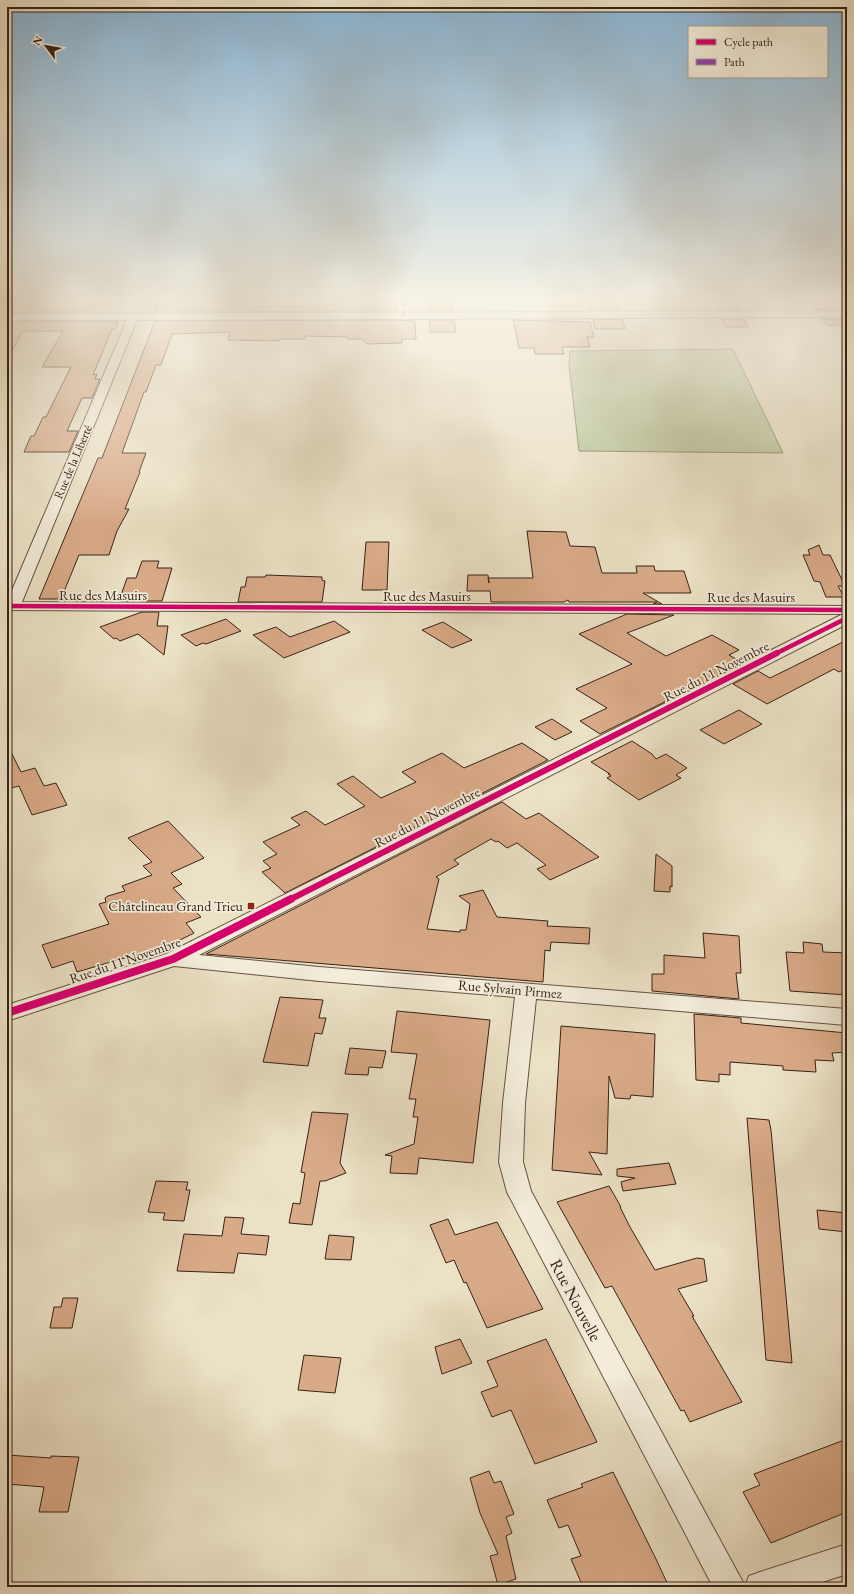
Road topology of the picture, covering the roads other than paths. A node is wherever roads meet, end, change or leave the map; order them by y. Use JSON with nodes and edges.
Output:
{"nodes":[{"id":1,"x":108,"y":375,"type":"edge"},
{"id":2,"x":10,"y":606,"type":"edge"},
{"id":3,"x":847,"y":610,"type":"edge"},
{"id":4,"x":847,"y":618,"type":"edge"},
{"id":5,"x":173,"y":959,"type":"junction"},
{"id":6,"x":526,"y":990,"type":"junction"},
{"id":7,"x":7,"y":1013,"type":"edge"},
{"id":8,"x":847,"y":1017,"type":"edge"},
{"id":9,"x":847,"y":1559,"type":"edge"},
{"id":10,"x":730,"y":1587,"type":"edge"},
{"id":11,"x":760,"y":1587,"type":"edge"}],
"edges":[{"from":1,"to":2,"type":"street","name":"Rue de la Liberté"},
{"from":2,"to":3,"type":"street","name":"Rue des Masuirs"},
{"from":4,"to":5,"type":"street","name":"Rue du 11 Novembre"},
{"from":5,"to":6,"type":"street","name":"Rue Sylvain Pirmez"},
{"from":5,"to":7,"type":"street","name":"Rue du 11 Novembre"},
{"from":6,"to":8,"type":"street","name":"Rue Sylvain Pirmez"},
{"from":6,"to":10,"type":"street","name":"Rue Nouvelle"},
{"from":9,"to":11,"type":"street"}]}
